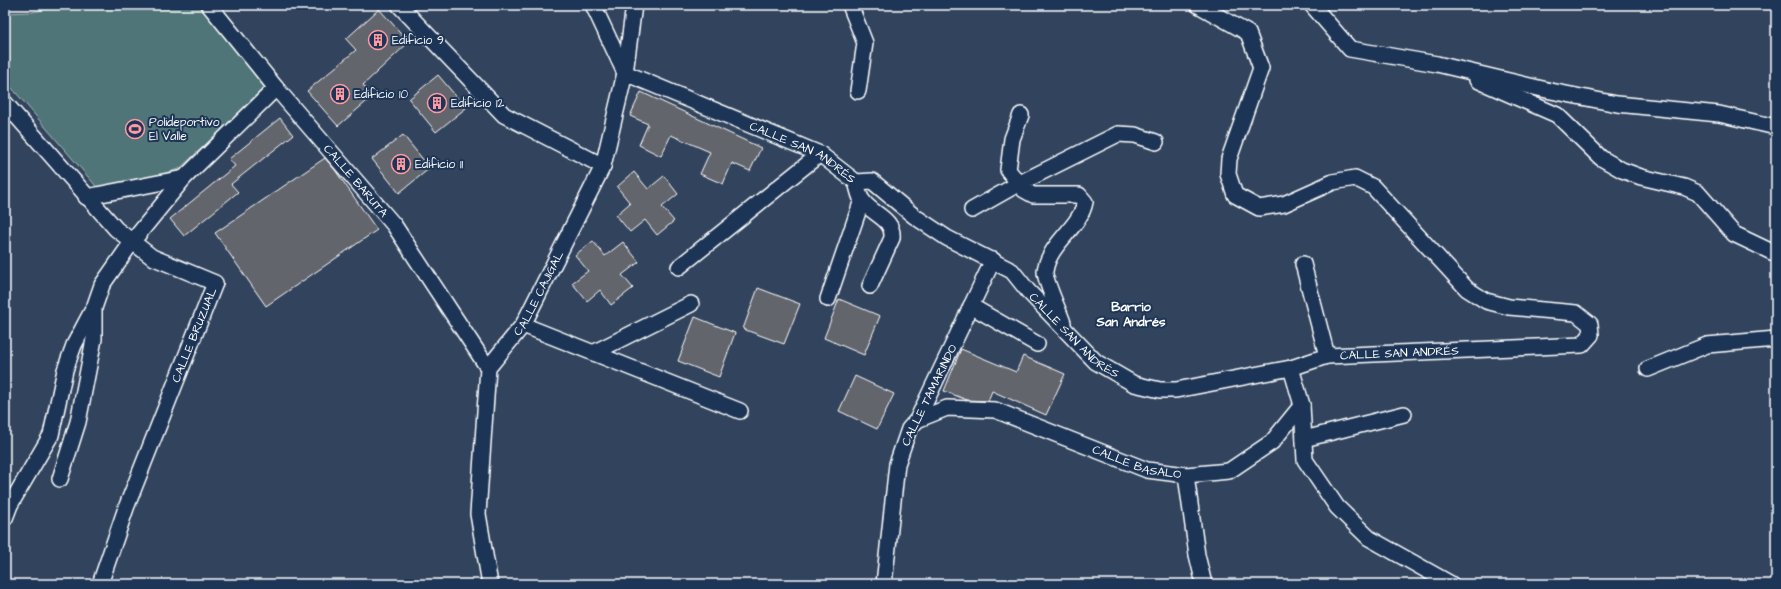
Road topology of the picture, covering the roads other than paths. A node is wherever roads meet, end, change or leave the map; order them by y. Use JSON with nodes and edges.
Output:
{"nodes":[{"id":1,"x":209,"y":5,"type":"edge"},
{"id":2,"x":399,"y":5,"type":"edge"},
{"id":3,"x":593,"y":5,"type":"edge"},
{"id":4,"x":634,"y":5,"type":"edge"},
{"id":5,"x":850,"y":5,"type":"edge"},
{"id":6,"x":1198,"y":5,"type":"edge"},
{"id":7,"x":1312,"y":5,"type":"edge"},
{"id":8,"x":1438,"y":64,"type":"junction"},
{"id":9,"x":625,"y":73,"type":"junction"},
{"id":10,"x":276,"y":88,"type":"junction"},
{"id":11,"x":858,"y":92,"type":"dead end"},
{"id":12,"x":5,"y":103,"type":"edge"},
{"id":13,"x":1021,"y":115,"type":"dead end"},
{"id":14,"x":1776,"y":127,"type":"edge"},
{"id":15,"x":1156,"y":142,"type":"dead end"},
{"id":16,"x":820,"y":154,"type":"junction"},
{"id":17,"x":603,"y":166,"type":"junction"},
{"id":18,"x":184,"y":178,"type":"junction"},
{"id":19,"x":856,"y":182,"type":"junction"},
{"id":20,"x":1018,"y":184,"type":"junction"},
{"id":21,"x":86,"y":197,"type":"junction"},
{"id":22,"x":862,"y":200,"type":"junction"},
{"id":23,"x":972,"y":210,"type":"dead end"},
{"id":24,"x":132,"y":242,"type":"junction"},
{"id":25,"x":1776,"y":254,"type":"edge"},
{"id":26,"x":993,"y":260,"type":"junction"},
{"id":27,"x":1302,"y":264,"type":"dead end"},
{"id":28,"x":679,"y":267,"type":"dead end"},
{"id":29,"x":870,"y":286,"type":"dead end"},
{"id":30,"x":828,"y":299,"type":"dead end"},
{"id":31,"x":692,"y":304,"type":"dead end"},
{"id":32,"x":971,"y":306,"type":"junction"},
{"id":33,"x":94,"y":308,"type":"junction"},
{"id":34,"x":523,"y":325,"type":"junction"},
{"id":35,"x":1064,"y":328,"type":"junction"},
{"id":36,"x":1776,"y":339,"type":"edge"},
{"id":37,"x":1037,"y":344,"type":"dead end"},
{"id":38,"x":593,"y":353,"type":"junction"},
{"id":39,"x":1327,"y":356,"type":"junction"},
{"id":40,"x":488,"y":368,"type":"junction"},
{"id":41,"x":1291,"y":368,"type":"junction"},
{"id":42,"x":1648,"y":369,"type":"dead end"},
{"id":43,"x":1302,"y":405,"type":"junction"},
{"id":44,"x":740,"y":411,"type":"dead end"},
{"id":45,"x":1404,"y":414,"type":"dead end"},
{"id":46,"x":917,"y":420,"type":"junction"},
{"id":47,"x":1304,"y":439,"type":"junction"},
{"id":48,"x":1186,"y":475,"type":"junction"},
{"id":49,"x":60,"y":479,"type":"dead end"},
{"id":50,"x":5,"y":518,"type":"edge"},
{"id":51,"x":100,"y":584,"type":"edge"},
{"id":52,"x":490,"y":584,"type":"edge"},
{"id":53,"x":884,"y":584,"type":"edge"},
{"id":54,"x":1204,"y":584,"type":"edge"},
{"id":55,"x":1451,"y":584,"type":"edge"}],
"edges":[{"from":1,"to":10,"type":"street","name":"CALLE BARUTA"},
{"from":2,"to":17,"type":"street"},
{"from":3,"to":9,"type":"street"},
{"from":4,"to":9,"type":"street","name":"CALLE CAJIGAL"},
{"from":5,"to":11,"type":"street"},
{"from":6,"to":39,"type":"street","name":"CALLE SAN ANDRÉS"},
{"from":7,"to":8,"type":"street"},
{"from":8,"to":14,"type":"street"},
{"from":8,"to":25,"type":"street"},
{"from":9,"to":16,"type":"street","name":"CALLE SAN ANDRÉS"},
{"from":9,"to":17,"type":"street","name":"CALLE CAJIGAL"},
{"from":10,"to":18,"type":"street"},
{"from":10,"to":40,"type":"street","name":"CALLE BARUTA"},
{"from":12,"to":21,"type":"street","name":"CALLE BRUZUAL"},
{"from":13,"to":20,"type":"street"},
{"from":15,"to":20,"type":"street"},
{"from":16,"to":19,"type":"street","name":"CALLE SAN ANDRÉS"},
{"from":16,"to":28,"type":"street"},
{"from":17,"to":34,"type":"street","name":"CALLE CAJIGAL"},
{"from":18,"to":21,"type":"street"},
{"from":18,"to":24,"type":"street"},
{"from":19,"to":22,"type":"street"},
{"from":19,"to":26,"type":"street","name":"CALLE SAN ANDRÉS"},
{"from":20,"to":23,"type":"street"},
{"from":20,"to":35,"type":"street"},
{"from":21,"to":24,"type":"street","name":"CALLE BRUZUAL"},
{"from":22,"to":29,"type":"street"},
{"from":22,"to":30,"type":"street"},
{"from":24,"to":33,"type":"street"},
{"from":24,"to":51,"type":"street","name":"CALLE BRUZUAL"},
{"from":26,"to":32,"type":"street","name":"CALLE TAMARINDO"},
{"from":26,"to":35,"type":"street","name":"CALLE SAN ANDRÉS"},
{"from":27,"to":39,"type":"street"},
{"from":31,"to":38,"type":"street"},
{"from":32,"to":37,"type":"street"},
{"from":32,"to":46,"type":"street","name":"CALLE TAMARINDO"},
{"from":33,"to":49,"type":"street"},
{"from":33,"to":50,"type":"street"},
{"from":34,"to":38,"type":"street"},
{"from":34,"to":40,"type":"street","name":"CALLE CAJIGAL"},
{"from":35,"to":41,"type":"street","name":"CALLE SAN ANDRÉS"},
{"from":36,"to":42,"type":"street"},
{"from":38,"to":44,"type":"street"},
{"from":39,"to":41,"type":"street","name":"CALLE SAN ANDRÉS"},
{"from":40,"to":52,"type":"street"},
{"from":41,"to":43,"type":"street"},
{"from":43,"to":47,"type":"street"},
{"from":43,"to":48,"type":"street","name":"CALLE BASALO"},
{"from":45,"to":47,"type":"street"},
{"from":46,"to":48,"type":"street","name":"CALLE BASALO"},
{"from":46,"to":53,"type":"street","name":"CALLE TAMARINDO"},
{"from":47,"to":55,"type":"street"},
{"from":48,"to":54,"type":"street"}]}
